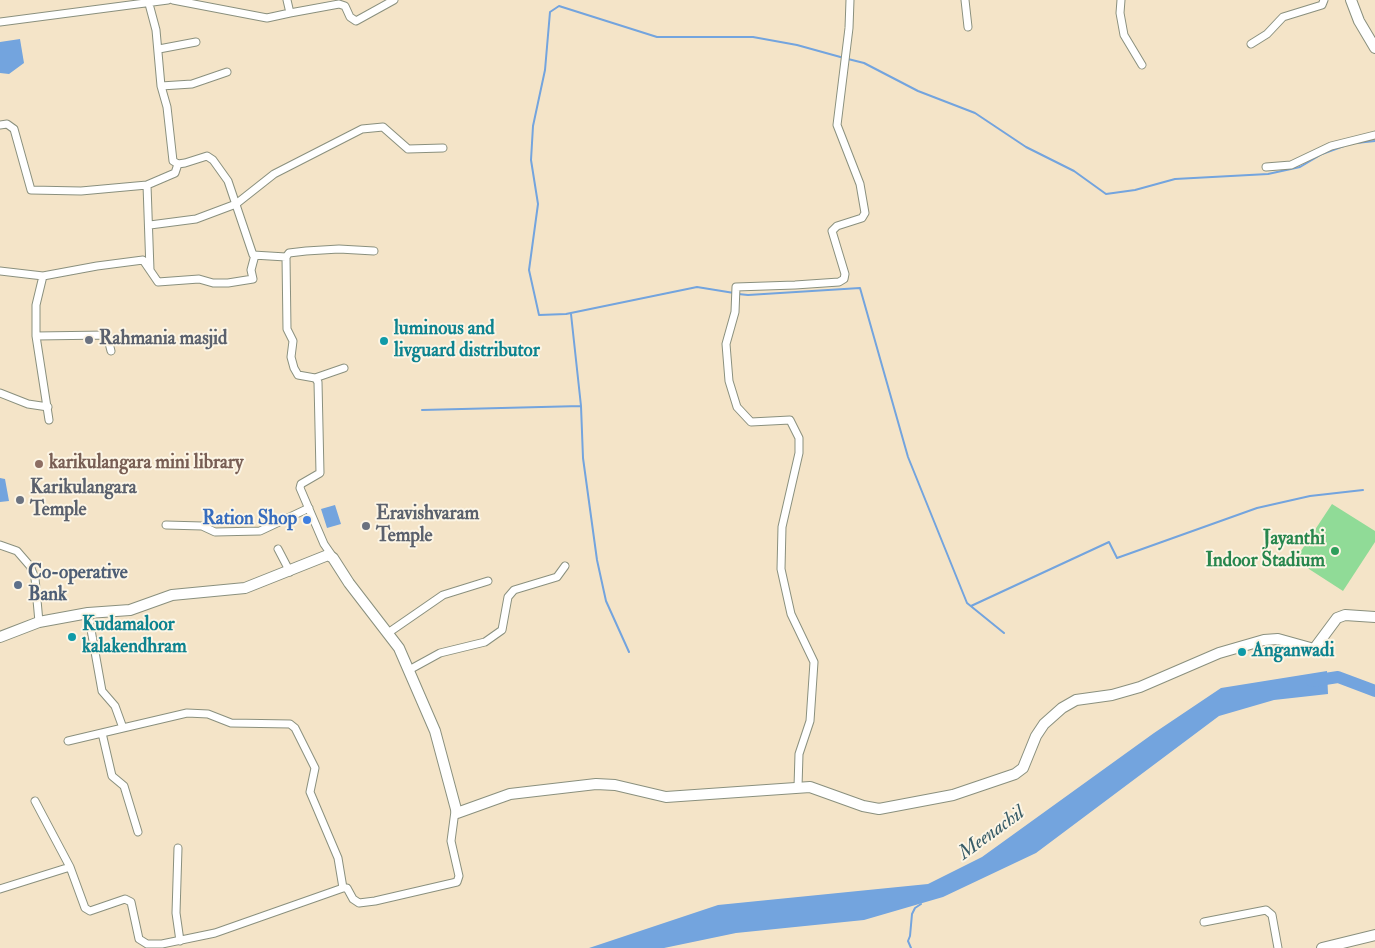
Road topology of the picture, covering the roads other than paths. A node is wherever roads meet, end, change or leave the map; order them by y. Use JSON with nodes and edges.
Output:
{"nodes":[{"id":1,"x":168,"y":0,"type":"edge"},
{"id":2,"x":173,"y":0,"type":"edge"},
{"id":3,"x":287,"y":0,"type":"edge"},
{"id":4,"x":394,"y":0,"type":"edge"},
{"id":5,"x":850,"y":0,"type":"edge"},
{"id":6,"x":965,"y":0,"type":"edge"},
{"id":7,"x":1121,"y":0,"type":"edge"},
{"id":8,"x":1324,"y":0,"type":"edge"},
{"id":9,"x":1351,"y":0,"type":"edge"},
{"id":10,"x":149,"y":2,"type":"edge"},
{"id":11,"x":290,"y":13,"type":"junction"},
{"id":12,"x":0,"y":22,"type":"edge"},
{"id":13,"x":968,"y":27,"type":"dead end"},
{"id":14,"x":196,"y":42,"type":"dead end"},
{"id":15,"x":1251,"y":44,"type":"dead end"},
{"id":16,"x":1375,"y":48,"type":"edge"},
{"id":17,"x":159,"y":49,"type":"junction"},
{"id":18,"x":1142,"y":65,"type":"dead end"},
{"id":19,"x":227,"y":72,"type":"dead end"},
{"id":20,"x":161,"y":86,"type":"junction"},
{"id":21,"x":0,"y":126,"type":"edge"},
{"id":22,"x":1375,"y":135,"type":"edge"},
{"id":23,"x":443,"y":148,"type":"dead end"},
{"id":24,"x":178,"y":164,"type":"junction"},
{"id":25,"x":1266,"y":167,"type":"dead end"},
{"id":26,"x":147,"y":185,"type":"junction"},
{"id":27,"x":236,"y":204,"type":"junction"},
{"id":28,"x":150,"y":225,"type":"junction"},
{"id":29,"x":374,"y":251,"type":"dead end"},
{"id":30,"x":255,"y":256,"type":"junction"},
{"id":31,"x":286,"y":257,"type":"junction"},
{"id":32,"x":150,"y":270,"type":"junction"},
{"id":33,"x":0,"y":271,"type":"edge"},
{"id":34,"x":43,"y":276,"type":"junction"},
{"id":35,"x":36,"y":336,"type":"junction"},
{"id":36,"x":112,"y":351,"type":"dead end"},
{"id":37,"x":344,"y":368,"type":"dead end"},
{"id":38,"x":315,"y":378,"type":"junction"},
{"id":39,"x":0,"y":393,"type":"edge"},
{"id":40,"x":48,"y":407,"type":"junction"},
{"id":41,"x":50,"y":420,"type":"dead end"},
{"id":42,"x":309,"y":508,"type":"junction"},
{"id":43,"x":166,"y":526,"type":"dead end"},
{"id":44,"x":0,"y":545,"type":"edge"},
{"id":45,"x":278,"y":549,"type":"dead end"},
{"id":46,"x":333,"y":558,"type":"junction"},
{"id":47,"x":565,"y":566,"type":"dead end"},
{"id":48,"x":290,"y":572,"type":"junction"},
{"id":49,"x":488,"y":581,"type":"dead end"},
{"id":50,"x":88,"y":613,"type":"junction"},
{"id":51,"x":1375,"y":617,"type":"edge"},
{"id":52,"x":39,"y":622,"type":"junction"},
{"id":53,"x":388,"y":633,"type":"junction"},
{"id":54,"x":0,"y":637,"type":"edge"},
{"id":55,"x":409,"y":670,"type":"junction"},
{"id":56,"x":123,"y":728,"type":"junction"},
{"id":57,"x":102,"y":733,"type":"junction"},
{"id":58,"x":68,"y":742,"type":"dead end"},
{"id":59,"x":798,"y":786,"type":"junction"},
{"id":60,"x":35,"y":801,"type":"dead end"},
{"id":61,"x":455,"y":811,"type":"junction"},
{"id":62,"x":138,"y":832,"type":"dead end"},
{"id":63,"x":178,"y":848,"type":"dead end"},
{"id":64,"x":70,"y":867,"type":"junction"},
{"id":65,"x":344,"y":888,"type":"junction"},
{"id":66,"x":0,"y":889,"type":"edge"},
{"id":67,"x":1204,"y":922,"type":"dead end"},
{"id":68,"x":1375,"y":935,"type":"edge"},
{"id":69,"x":180,"y":941,"type":"junction"},
{"id":70,"x":1278,"y":948,"type":"edge"},
{"id":71,"x":1322,"y":948,"type":"edge"}],
"edges":[{"from":1,"to":10,"type":"street"},
{"from":2,"to":11,"type":"street"},
{"from":3,"to":11,"type":"street"},
{"from":4,"to":11,"type":"street"},
{"from":5,"to":59,"type":"street"},
{"from":6,"to":13,"type":"street"},
{"from":7,"to":18,"type":"street"},
{"from":8,"to":15,"type":"street"},
{"from":9,"to":16,"type":"main road"},
{"from":10,"to":12,"type":"street"},
{"from":10,"to":17,"type":"street"},
{"from":14,"to":17,"type":"street"},
{"from":17,"to":20,"type":"street"},
{"from":19,"to":20,"type":"street"},
{"from":20,"to":24,"type":"street"},
{"from":21,"to":26,"type":"street"},
{"from":22,"to":25,"type":"street"},
{"from":23,"to":27,"type":"street"},
{"from":24,"to":26,"type":"street"},
{"from":24,"to":27,"type":"street"},
{"from":26,"to":28,"type":"street"},
{"from":27,"to":28,"type":"street"},
{"from":27,"to":30,"type":"street"},
{"from":28,"to":32,"type":"street"},
{"from":29,"to":31,"type":"street"},
{"from":30,"to":31,"type":"street"},
{"from":30,"to":32,"type":"street"},
{"from":31,"to":38,"type":"street"},
{"from":32,"to":34,"type":"street"},
{"from":33,"to":34,"type":"street"},
{"from":34,"to":35,"type":"street"},
{"from":35,"to":36,"type":"street"},
{"from":35,"to":40,"type":"street"},
{"from":37,"to":38,"type":"street"},
{"from":38,"to":42,"type":"street"},
{"from":39,"to":40,"type":"street"},
{"from":40,"to":41,"type":"street"},
{"from":42,"to":43,"type":"street"},
{"from":42,"to":46,"type":"street"},
{"from":44,"to":52,"type":"street"},
{"from":45,"to":48,"type":"street"},
{"from":46,"to":48,"type":"main road"},
{"from":46,"to":53,"type":"main road"},
{"from":47,"to":55,"type":"street"},
{"from":48,"to":50,"type":"main road"},
{"from":49,"to":53,"type":"street"},
{"from":50,"to":52,"type":"main road"},
{"from":50,"to":56,"type":"street"},
{"from":51,"to":59,"type":"main road"},
{"from":52,"to":54,"type":"main road"},
{"from":53,"to":55,"type":"main road"},
{"from":55,"to":61,"type":"main road"},
{"from":56,"to":57,"type":"street"},
{"from":56,"to":65,"type":"street"},
{"from":57,"to":58,"type":"street"},
{"from":57,"to":62,"type":"street"},
{"from":59,"to":61,"type":"main road"},
{"from":60,"to":64,"type":"street"},
{"from":61,"to":65,"type":"street"},
{"from":63,"to":69,"type":"street"},
{"from":64,"to":66,"type":"street"},
{"from":64,"to":69,"type":"street"},
{"from":65,"to":69,"type":"street"},
{"from":67,"to":70,"type":"street"},
{"from":68,"to":71,"type":"main road"}]}
